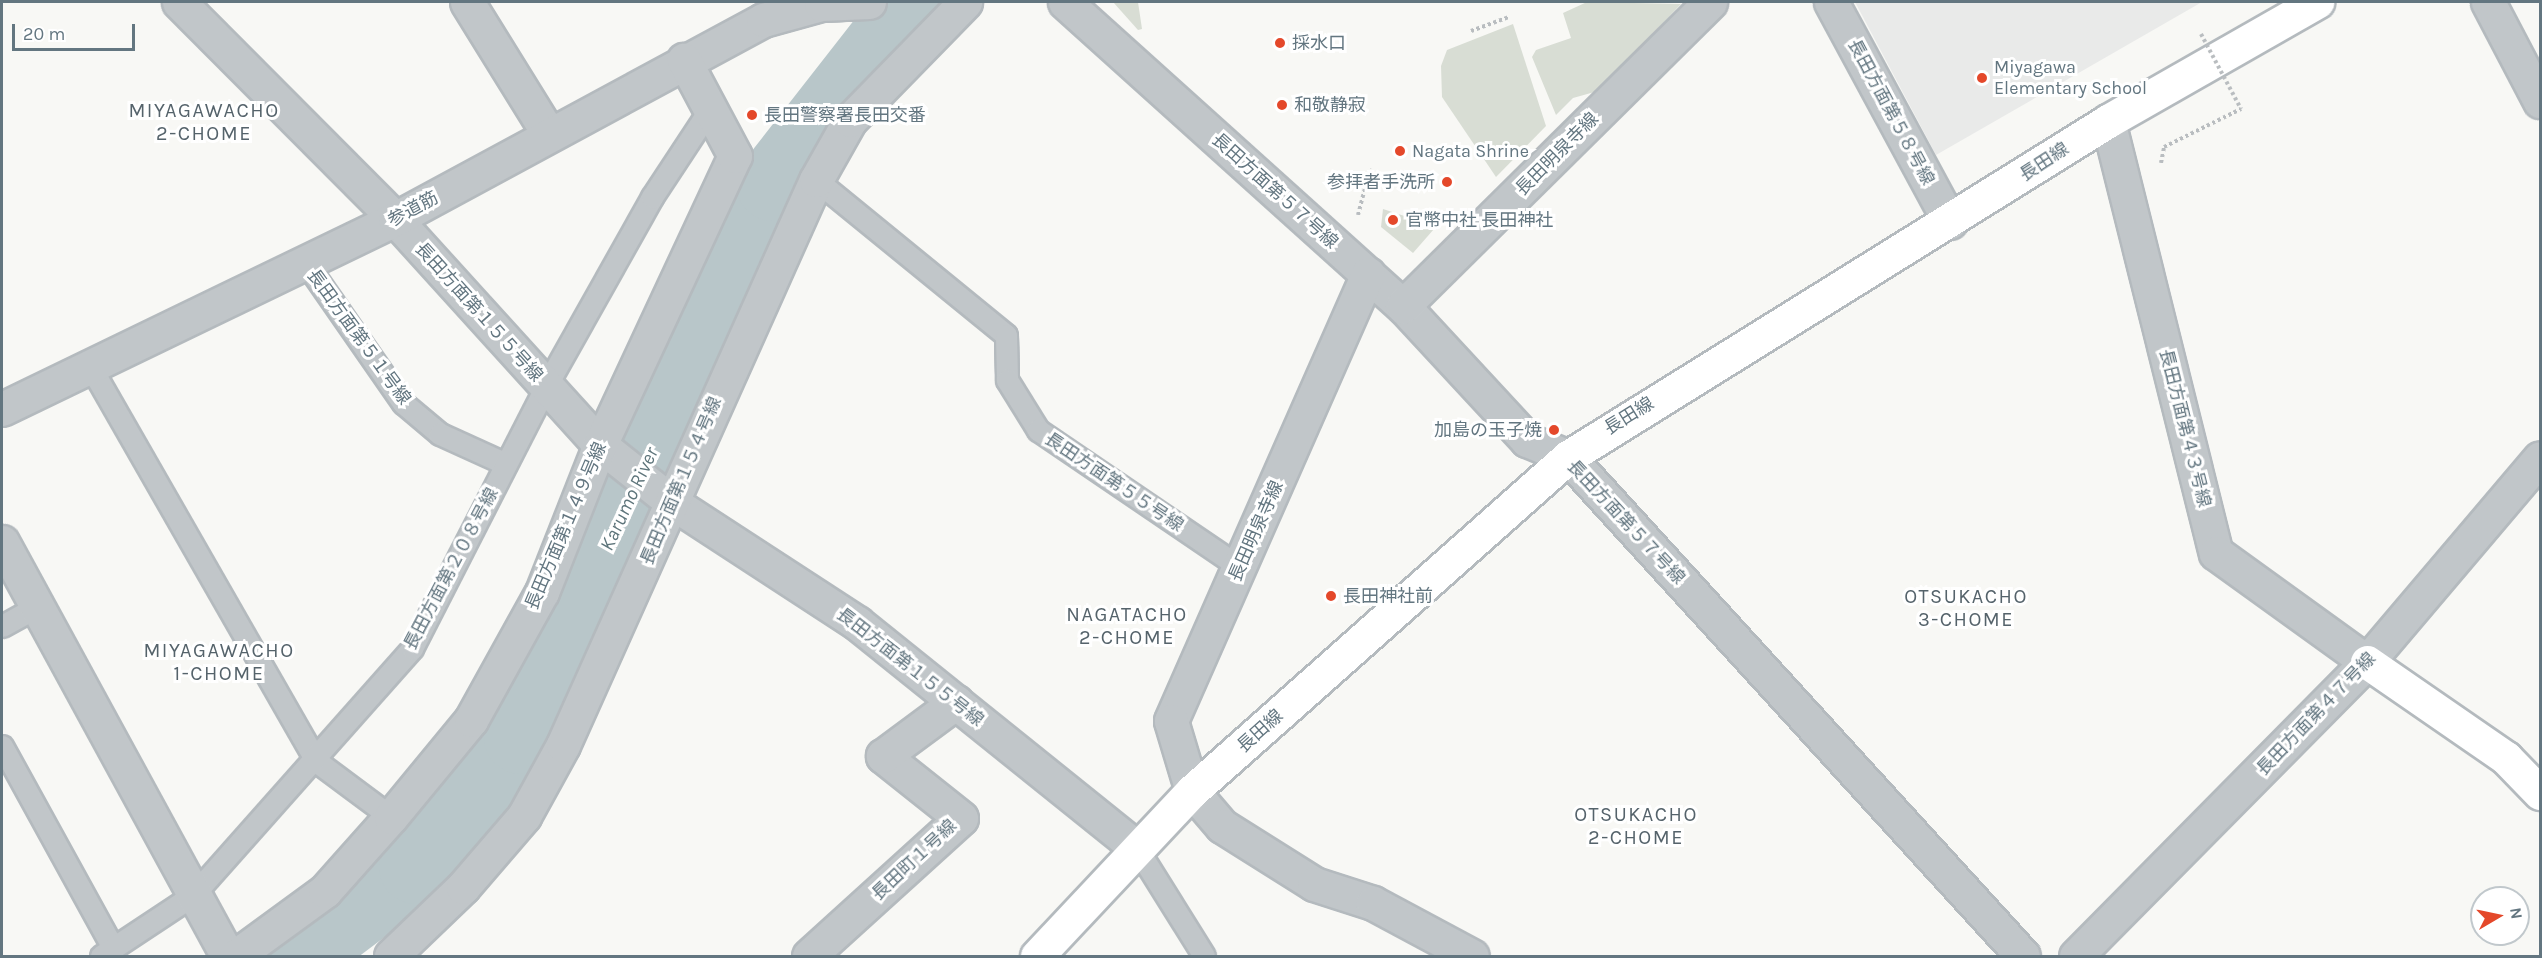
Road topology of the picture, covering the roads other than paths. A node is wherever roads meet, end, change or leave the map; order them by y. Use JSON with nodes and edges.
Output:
{"nodes":[{"id":1,"x":179,"y":2,"type":"edge"},
{"id":2,"x":467,"y":2,"type":"edge"},
{"id":3,"x":865,"y":2,"type":"edge"},
{"id":4,"x":964,"y":2,"type":"edge"},
{"id":5,"x":1065,"y":2,"type":"edge"},
{"id":6,"x":1710,"y":2,"type":"edge"},
{"id":7,"x":1831,"y":2,"type":"edge"},
{"id":8,"x":2317,"y":2,"type":"edge"},
{"id":9,"x":2488,"y":2,"type":"edge"},
{"id":10,"x":822,"y":3,"type":"edge"},
{"id":11,"x":684,"y":60,"type":"junction"},
{"id":12,"x":2541,"y":101,"type":"edge"},
{"id":13,"x":710,"y":109,"type":"junction"},
{"id":14,"x":2108,"y":121,"type":"junction"},
{"id":15,"x":549,"y":134,"type":"junction"},
{"id":16,"x":816,"y":180,"type":"junction"},
{"id":17,"x":395,"y":219,"type":"junction"},
{"id":18,"x":1950,"y":222,"type":"junction"},
{"id":19,"x":305,"y":262,"type":"junction"},
{"id":20,"x":1368,"y":274,"type":"junction"},
{"id":21,"x":1403,"y":306,"type":"junction"},
{"id":22,"x":90,"y":366,"type":"junction"},
{"id":23,"x":546,"y":386,"type":"junction"},
{"id":24,"x":4,"y":403,"type":"edge"},
{"id":25,"x":600,"y":445,"type":"junction"},
{"id":26,"x":1568,"y":457,"type":"junction"},
{"id":27,"x":2541,"y":458,"type":"edge"},
{"id":28,"x":506,"y":464,"type":"junction"},
{"id":29,"x":673,"y":503,"type":"junction"},
{"id":30,"x":2,"y":542,"type":"edge"},
{"id":31,"x":1241,"y":568,"type":"junction"},
{"id":32,"x":35,"y":608,"type":"junction"},
{"id":33,"x":2,"y":626,"type":"edge"},
{"id":34,"x":2367,"y":662,"type":"junction"},
{"id":35,"x":956,"y":702,"type":"junction"},
{"id":36,"x":2,"y":746,"type":"edge"},
{"id":37,"x":316,"y":761,"type":"junction"},
{"id":38,"x":1192,"y":790,"type":"junction"},
{"id":39,"x":2541,"y":793,"type":"edge"},
{"id":40,"x":391,"y":817,"type":"junction"},
{"id":41,"x":1136,"y":847,"type":"junction"},
{"id":42,"x":193,"y":895,"type":"junction"},
{"id":43,"x":107,"y":952,"type":"edge"},
{"id":44,"x":228,"y":957,"type":"edge"},
{"id":45,"x":236,"y":957,"type":"edge"},
{"id":46,"x":392,"y":957,"type":"edge"},
{"id":47,"x":809,"y":957,"type":"edge"},
{"id":48,"x":1037,"y":957,"type":"edge"},
{"id":49,"x":1204,"y":957,"type":"edge"},
{"id":50,"x":1472,"y":957,"type":"edge"},
{"id":51,"x":2023,"y":957,"type":"edge"},
{"id":52,"x":2076,"y":957,"type":"edge"}],
"edges":[{"from":1,"to":17,"type":"street","name":"長田方面第１５５号線"},
{"from":2,"to":15,"type":"street"},
{"from":3,"to":10,"type":"street","name":"参道筋"},
{"from":4,"to":16,"type":"street","name":"長田方面第１５４号線"},
{"from":5,"to":20,"type":"street","name":"長田方面第５７号線"},
{"from":6,"to":21,"type":"street","name":"長田明泉寺線"},
{"from":7,"to":18,"type":"street","name":"長田方面第５８号線"},
{"from":8,"to":14,"type":"street","name":"長田線"},
{"from":9,"to":12,"type":"street"},
{"from":10,"to":11,"type":"street","name":"参道筋"},
{"from":11,"to":13,"type":"street","name":"長田方面第１４９号線"},
{"from":11,"to":15,"type":"street","name":"参道筋"},
{"from":13,"to":23,"type":"lane","name":"長田方面第２０８号線"},
{"from":13,"to":25,"type":"street","name":"長田方面第１４９号線"},
{"from":14,"to":18,"type":"street","name":"長田線"},
{"from":14,"to":34,"type":"street","name":"長田方面第４３号線"},
{"from":15,"to":17,"type":"street","name":"参道筋"},
{"from":16,"to":29,"type":"street","name":"長田方面第１５４号線"},
{"from":16,"to":31,"type":"lane","name":"長田方面第５５号線"},
{"from":17,"to":19,"type":"street","name":"参道筋"},
{"from":17,"to":23,"type":"street","name":"長田方面第１５５号線"},
{"from":18,"to":26,"type":"street","name":"長田線"},
{"from":19,"to":22,"type":"street","name":"参道筋"},
{"from":19,"to":28,"type":"lane","name":"長田方面第５１号線"},
{"from":20,"to":21,"type":"street","name":"長田方面第５７号線"},
{"from":20,"to":31,"type":"street","name":"長田明泉寺線"},
{"from":21,"to":26,"type":"street","name":"長田方面第５７号線"},
{"from":22,"to":24,"type":"street","name":"参道筋"},
{"from":22,"to":37,"type":"lane"},
{"from":23,"to":25,"type":"street","name":"長田方面第１５５号線"},
{"from":23,"to":28,"type":"lane","name":"長田方面第２０８号線"},
{"from":25,"to":29,"type":"street","name":"長田方面第１５５号線"},
{"from":25,"to":40,"type":"street","name":"長田方面第１４９号線"},
{"from":26,"to":38,"type":"street","name":"長田線"},
{"from":26,"to":51,"type":"street","name":"長田方面第５７号線"},
{"from":27,"to":34,"type":"street","name":"長田方面第４７号線"},
{"from":28,"to":37,"type":"lane","name":"長田方面第２０８号線"},
{"from":29,"to":35,"type":"street","name":"長田方面第１５５号線"},
{"from":29,"to":46,"type":"street","name":"長田方面第１５４号線"},
{"from":30,"to":32,"type":"street"},
{"from":31,"to":38,"type":"street","name":"長田明泉寺線"},
{"from":32,"to":33,"type":"lane"},
{"from":32,"to":42,"type":"street"},
{"from":34,"to":39,"type":"street"},
{"from":34,"to":52,"type":"street","name":"長田方面第４７号線"},
{"from":35,"to":41,"type":"street","name":"長田方面第１５５号線"},
{"from":35,"to":47,"type":"street","name":"長田町１号線"},
{"from":36,"to":43,"type":"lane"},
{"from":37,"to":40,"type":"lane"},
{"from":37,"to":42,"type":"lane","name":"長田方面第２０８号線"},
{"from":38,"to":41,"type":"street","name":"長田線"},
{"from":38,"to":50,"type":"street"},
{"from":40,"to":45,"type":"street","name":"長田方面第１４９号線"},
{"from":41,"to":48,"type":"street","name":"長田線"},
{"from":41,"to":49,"type":"lane"},
{"from":42,"to":43,"type":"lane","name":"長田方面第２０８号線"},
{"from":42,"to":44,"type":"street"}]}
